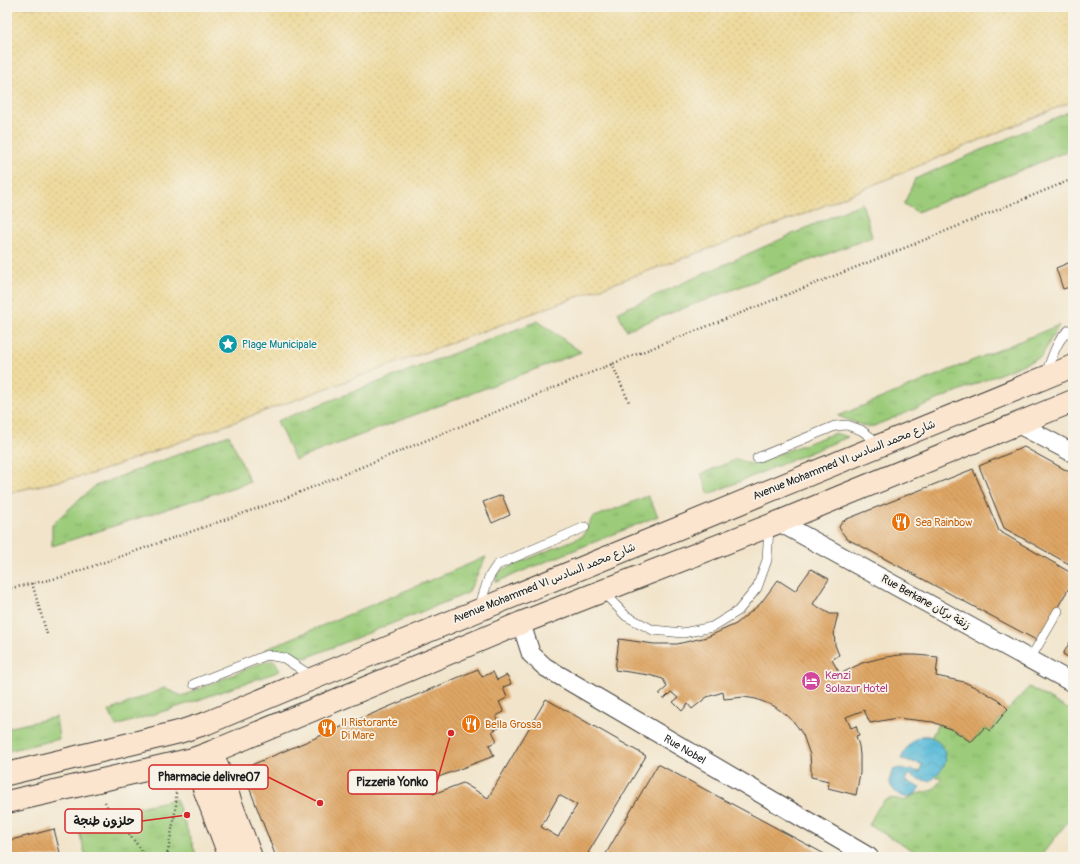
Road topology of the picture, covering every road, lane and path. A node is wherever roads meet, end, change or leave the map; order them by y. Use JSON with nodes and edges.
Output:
{"nodes":[{"id":1,"x":1073,"y":179,"type":"edge"},
{"id":2,"x":1073,"y":328,"type":"edge"},
{"id":3,"x":612,"y":364,"type":"junction"},
{"id":4,"x":1073,"y":366,"type":"edge"},
{"id":5,"x":1044,"y":378,"type":"junction"},
{"id":6,"x":1073,"y":401,"type":"edge"},
{"id":7,"x":629,"y":402,"type":"dead end"},
{"id":8,"x":1018,"y":424,"type":"junction"},
{"id":9,"x":881,"y":445,"type":"junction"},
{"id":10,"x":1073,"y":453,"type":"edge"},
{"id":11,"x":757,"y":458,"type":"dead end"},
{"id":12,"x":774,"y":524,"type":"junction"},
{"id":13,"x":585,"y":527,"type":"dead end"},
{"id":14,"x":32,"y":583,"type":"junction"},
{"id":15,"x":7,"y":589,"type":"edge"},
{"id":16,"x":602,"y":591,"type":"junction"},
{"id":17,"x":478,"y":610,"type":"junction"},
{"id":18,"x":1058,"y":611,"type":"dead end"},
{"id":19,"x":521,"y":623,"type":"junction"},
{"id":20,"x":47,"y":634,"type":"dead end"},
{"id":21,"x":1030,"y":660,"type":"junction"},
{"id":22,"x":314,"y":678,"type":"junction"},
{"id":23,"x":1073,"y":683,"type":"edge"},
{"id":24,"x":194,"y":684,"type":"dead end"},
{"id":25,"x":202,"y":755,"type":"junction"},
{"id":26,"x":7,"y":774,"type":"edge"},
{"id":27,"x":176,"y":791,"type":"dead end"},
{"id":28,"x":7,"y":802,"type":"edge"},
{"id":29,"x":106,"y":805,"type":"dead end"},
{"id":30,"x":147,"y":857,"type":"edge"},
{"id":31,"x":167,"y":857,"type":"edge"},
{"id":32,"x":230,"y":857,"type":"edge"},
{"id":33,"x":251,"y":857,"type":"edge"},
{"id":34,"x":869,"y":857,"type":"edge"}],
"edges":[{"from":1,"to":3,"type":"path"},
{"from":2,"to":5,"type":"lane"},
{"from":3,"to":7,"type":"path"},
{"from":3,"to":14,"type":"path"},
{"from":4,"to":5,"type":"main road","name":"Avenue Mohammed VI شارع محمد السادس"},
{"from":5,"to":9,"type":"main road","name":"Avenue Mohammed VI شارع محمد السادس"},
{"from":6,"to":8,"type":"main road"},
{"from":8,"to":10,"type":"street"},
{"from":8,"to":12,"type":"main road"},
{"from":9,"to":11,"type":"lane"},
{"from":9,"to":17,"type":"main road","name":"Avenue Mohammed VI شارع محمد السادس"},
{"from":12,"to":16,"type":"main road"},
{"from":12,"to":16,"type":"lane"},
{"from":12,"to":21,"type":"street","name":"Rue Berkane زنقة بركان"},
{"from":13,"to":17,"type":"lane"},
{"from":14,"to":15,"type":"path"},
{"from":14,"to":20,"type":"path"},
{"from":16,"to":19,"type":"main road"},
{"from":17,"to":22,"type":"main road","name":"Avenue Mohammed VI شارع محمد السادس"},
{"from":18,"to":21,"type":"lane"},
{"from":19,"to":25,"type":"main road"},
{"from":19,"to":34,"type":"street","name":"Rue Nobel"},
{"from":21,"to":23,"type":"street","name":"Rue Berkane زنقة بركان"},
{"from":22,"to":24,"type":"lane"},
{"from":22,"to":26,"type":"main road","name":"Avenue Mohammed VI شارع محمد السادس"},
{"from":25,"to":28,"type":"main road"},
{"from":25,"to":32,"type":"main road"},
{"from":25,"to":33,"type":"main road"},
{"from":27,"to":31,"type":"path"},
{"from":29,"to":30,"type":"path"}]}
